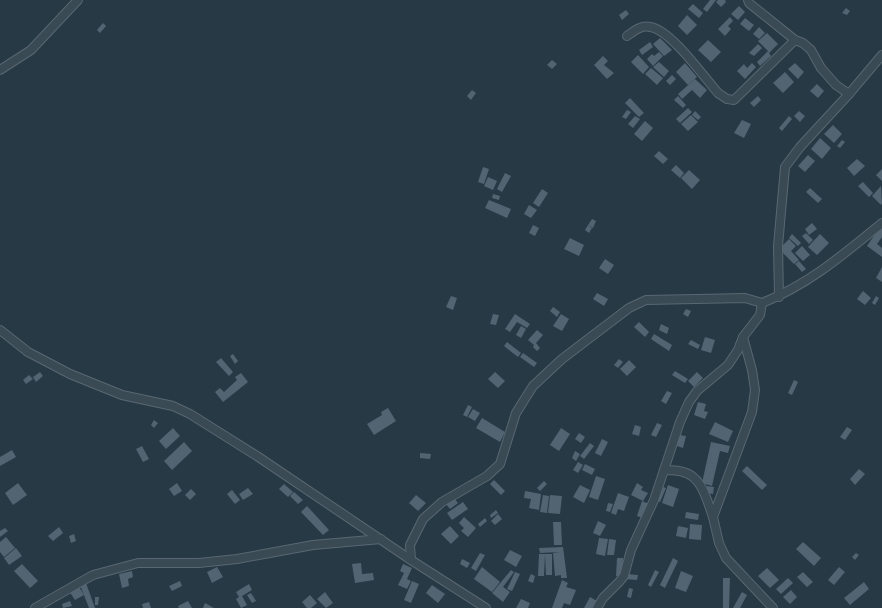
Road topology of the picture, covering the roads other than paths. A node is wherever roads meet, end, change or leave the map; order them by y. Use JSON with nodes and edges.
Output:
{"nodes":[{"id":1,"x":78,"y":0,"type":"edge"},
{"id":2,"x":748,"y":0,"type":"edge"},
{"id":3,"x":627,"y":36,"type":"dead end"},
{"id":4,"x":795,"y":40,"type":"junction"},
{"id":5,"x":882,"y":55,"type":"edge"},
{"id":6,"x":0,"y":70,"type":"edge"},
{"id":7,"x":849,"y":94,"type":"junction"},
{"id":8,"x":882,"y":223,"type":"edge"},
{"id":9,"x":779,"y":297,"type":"junction"},
{"id":10,"x":762,"y":303,"type":"junction"},
{"id":11,"x":0,"y":330,"type":"edge"},
{"id":12,"x":743,"y":337,"type":"junction"},
{"id":13,"x":664,"y":470,"type":"junction"},
{"id":14,"x":713,"y":517,"type":"junction"},
{"id":15,"x":381,"y":539,"type":"junction"},
{"id":16,"x":410,"y":560,"type":"junction"},
{"id":17,"x":35,"y":608,"type":"edge"},
{"id":18,"x":486,"y":608,"type":"edge"},
{"id":19,"x":598,"y":608,"type":"edge"},
{"id":20,"x":773,"y":608,"type":"edge"}],
"edges":[{"from":1,"to":6,"type":"street"},
{"from":2,"to":4,"type":"street"},
{"from":3,"to":4,"type":"street"},
{"from":4,"to":7,"type":"street"},
{"from":5,"to":7,"type":"street"},
{"from":7,"to":9,"type":"street"},
{"from":8,"to":9,"type":"street"},
{"from":9,"to":10,"type":"street"},
{"from":10,"to":12,"type":"street"},
{"from":10,"to":16,"type":"street"},
{"from":11,"to":15,"type":"street"},
{"from":12,"to":13,"type":"street"},
{"from":12,"to":14,"type":"street"},
{"from":13,"to":14,"type":"street"},
{"from":13,"to":19,"type":"street"},
{"from":14,"to":20,"type":"street"},
{"from":15,"to":16,"type":"street"},
{"from":15,"to":17,"type":"street"},
{"from":16,"to":18,"type":"street"}]}
